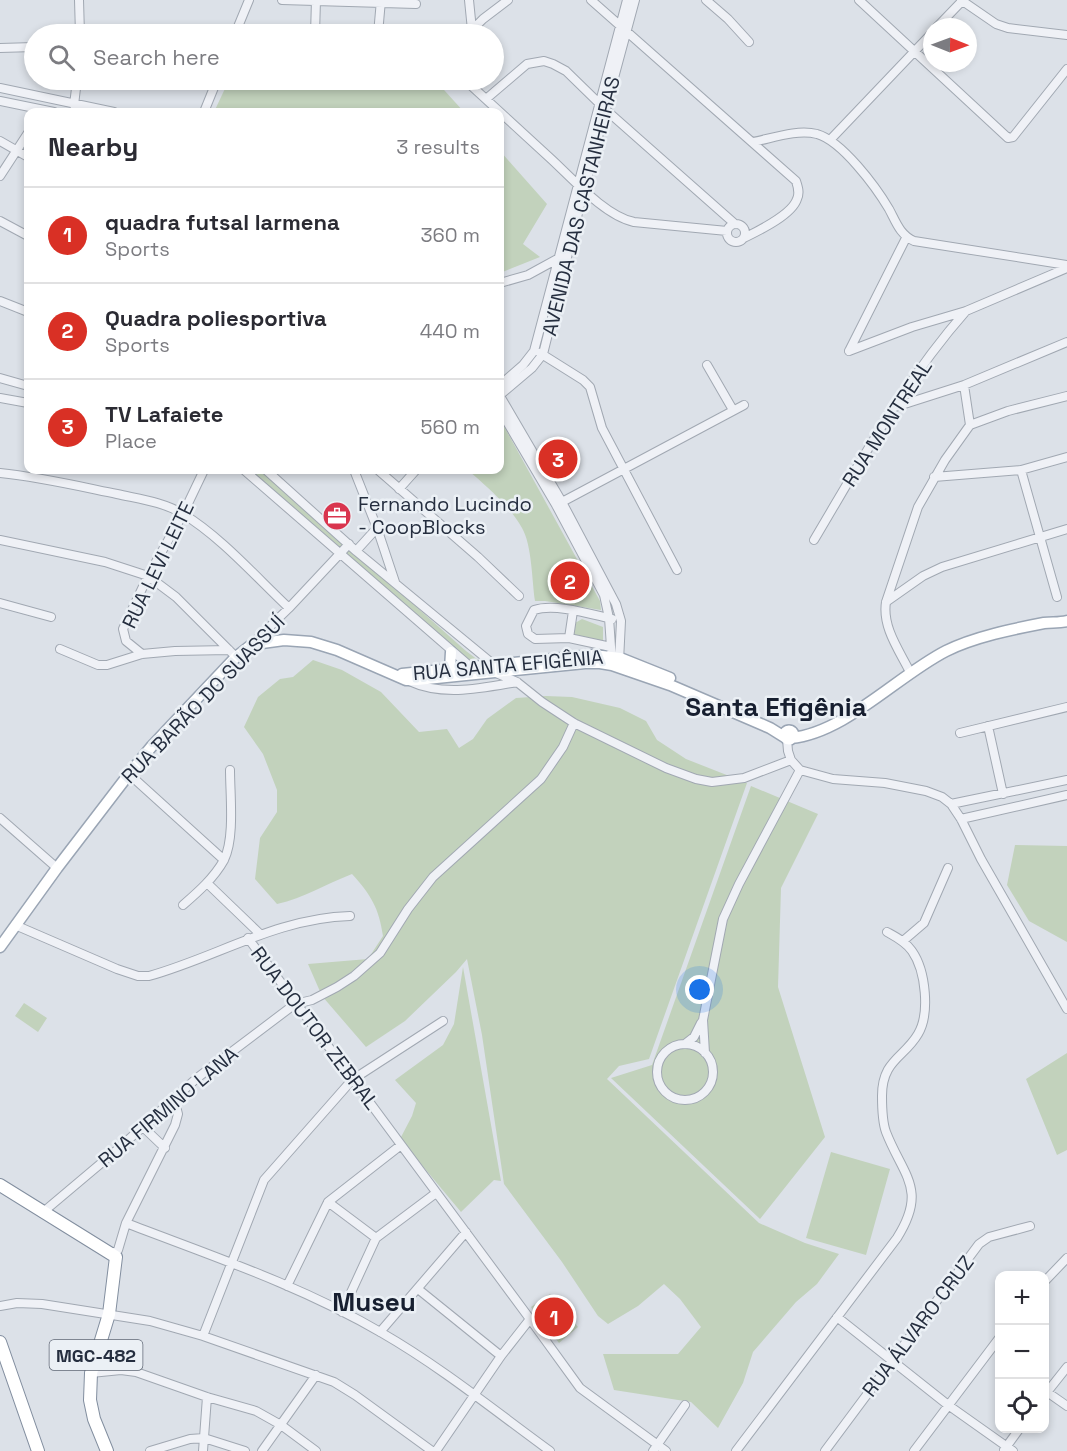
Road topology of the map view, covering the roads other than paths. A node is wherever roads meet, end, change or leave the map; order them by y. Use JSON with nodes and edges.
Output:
{"nodes":[{"id":1,"x":79,"y":0,"type":"edge"},
{"id":2,"x":249,"y":0,"type":"edge"},
{"id":3,"x":282,"y":0,"type":"edge"},
{"id":4,"x":468,"y":0,"type":"edge"},
{"id":5,"x":508,"y":0,"type":"edge"},
{"id":6,"x":591,"y":0,"type":"edge"},
{"id":7,"x":627,"y":0,"type":"edge"},
{"id":8,"x":635,"y":0,"type":"edge"},
{"id":9,"x":706,"y":0,"type":"edge"},
{"id":10,"x":859,"y":0,"type":"edge"},
{"id":11,"x":962,"y":0,"type":"edge"},
{"id":12,"x":316,"y":1,"type":"edge"},
{"id":13,"x":381,"y":2,"type":"edge"},
{"id":14,"x":416,"y":4,"type":"dead end"},
{"id":15,"x":945,"y":18,"type":"edge"},
{"id":16,"x":80,"y":24,"type":"edge"},
{"id":17,"x":239,"y":24,"type":"edge"},
{"id":18,"x":315,"y":24,"type":"edge"},
{"id":19,"x":379,"y":24,"type":"edge"},
{"id":20,"x":470,"y":24,"type":"edge"},
{"id":21,"x":480,"y":24,"type":"edge"},
{"id":22,"x":624,"y":27,"type":"junction"},
{"id":23,"x":1067,"y":35,"type":"edge"},
{"id":24,"x":749,"y":42,"type":"dead end"},
{"id":25,"x":923,"y":42,"type":"edge"},
{"id":26,"x":24,"y":47,"type":"edge"},
{"id":27,"x":0,"y":48,"type":"edge"},
{"id":28,"x":914,"y":52,"type":"junction"},
{"id":29,"x":1067,"y":69,"type":"edge"},
{"id":30,"x":504,"y":84,"type":"edge"},
{"id":31,"x":0,"y":88,"type":"edge"},
{"id":32,"x":76,"y":90,"type":"edge"},
{"id":33,"x":213,"y":90,"type":"edge"},
{"id":34,"x":476,"y":90,"type":"edge"},
{"id":35,"x":497,"y":90,"type":"edge"},
{"id":36,"x":48,"y":98,"type":"junction"},
{"id":37,"x":486,"y":99,"type":"junction"},
{"id":38,"x":0,"y":101,"type":"edge"},
{"id":39,"x":74,"y":105,"type":"junction"},
{"id":40,"x":603,"y":106,"type":"junction"},
{"id":41,"x":30,"y":108,"type":"edge"},
{"id":42,"x":44,"y":108,"type":"edge"},
{"id":43,"x":91,"y":108,"type":"edge"},
{"id":44,"x":206,"y":108,"type":"edge"},
{"id":45,"x":496,"y":108,"type":"edge"},
{"id":46,"x":504,"y":115,"type":"edge"},
{"id":47,"x":24,"y":139,"type":"edge"},
{"id":48,"x":830,"y":140,"type":"junction"},
{"id":49,"x":0,"y":141,"type":"edge"},
{"id":50,"x":753,"y":142,"type":"junction"},
{"id":51,"x":16,"y":151,"type":"junction"},
{"id":52,"x":24,"y":155,"type":"edge"},
{"id":53,"x":0,"y":176,"type":"edge"},
{"id":54,"x":581,"y":186,"type":"junction"},
{"id":55,"x":0,"y":221,"type":"edge"},
{"id":56,"x":770,"y":225,"type":"junction"},
{"id":57,"x":730,"y":229,"type":"junction"},
{"id":58,"x":24,"y":234,"type":"edge"},
{"id":59,"x":744,"y":238,"type":"junction"},
{"id":60,"x":906,"y":238,"type":"junction"},
{"id":61,"x":559,"y":258,"type":"junction"},
{"id":62,"x":1067,"y":267,"type":"edge"},
{"id":63,"x":504,"y":282,"type":"edge"},
{"id":64,"x":0,"y":301,"type":"edge"},
{"id":65,"x":24,"y":310,"type":"edge"},
{"id":66,"x":966,"y":311,"type":"junction"},
{"id":67,"x":939,"y":319,"type":"junction"},
{"id":68,"x":943,"y":337,"type":"junction"},
{"id":69,"x":1067,"y":342,"type":"edge"},
{"id":70,"x":538,"y":353,"type":"junction"},
{"id":71,"x":707,"y":365,"type":"dead end"},
{"id":72,"x":0,"y":378,"type":"edge"},
{"id":73,"x":504,"y":382,"type":"edge"},
{"id":74,"x":24,"y":385,"type":"edge"},
{"id":75,"x":964,"y":385,"type":"junction"},
{"id":76,"x":504,"y":392,"type":"edge"},
{"id":77,"x":1067,"y":396,"type":"edge"},
{"id":78,"x":0,"y":398,"type":"edge"},
{"id":79,"x":24,"y":403,"type":"edge"},
{"id":80,"x":504,"y":403,"type":"edge"},
{"id":81,"x":744,"y":405,"type":"dead end"},
{"id":82,"x":892,"y":408,"type":"junction"},
{"id":83,"x":733,"y":410,"type":"junction"},
{"id":84,"x":504,"y":417,"type":"edge"},
{"id":85,"x":970,"y":425,"type":"junction"},
{"id":86,"x":1067,"y":457,"type":"edge"},
{"id":87,"x":623,"y":468,"type":"junction"},
{"id":88,"x":1021,"y":470,"type":"junction"},
{"id":89,"x":0,"y":472,"type":"edge"},
{"id":90,"x":202,"y":474,"type":"edge"},
{"id":91,"x":249,"y":474,"type":"edge"},
{"id":92,"x":270,"y":474,"type":"edge"},
{"id":93,"x":356,"y":474,"type":"edge"},
{"id":94,"x":382,"y":474,"type":"edge"},
{"id":95,"x":412,"y":474,"type":"edge"},
{"id":96,"x":934,"y":477,"type":"junction"},
{"id":97,"x":399,"y":489,"type":"junction"},
{"id":98,"x":562,"y":502,"type":"junction"},
{"id":99,"x":183,"y":514,"type":"junction"},
{"id":100,"x":377,"y":528,"type":"junction"},
{"id":101,"x":1067,"y":529,"type":"edge"},
{"id":102,"x":1040,"y":537,"type":"junction"},
{"id":103,"x":0,"y":540,"type":"edge"},
{"id":104,"x":814,"y":540,"type":"dead end"},
{"id":105,"x":349,"y":544,"type":"junction"},
{"id":106,"x":356,"y":551,"type":"junction"},
{"id":107,"x":340,"y":554,"type":"junction"},
{"id":108,"x":677,"y":570,"type":"dead end"},
{"id":109,"x":148,"y":576,"type":"junction"},
{"id":110,"x":395,"y":583,"type":"junction"},
{"id":111,"x":519,"y":596,"type":"dead end"},
{"id":112,"x":1057,"y":597,"type":"dead end"},
{"id":113,"x":886,"y":602,"type":"junction"},
{"id":114,"x":0,"y":603,"type":"edge"},
{"id":115,"x":289,"y":608,"type":"junction"},
{"id":116,"x":573,"y":611,"type":"junction"},
{"id":117,"x":51,"y":617,"type":"dead end"},
{"id":118,"x":609,"y":618,"type":"junction"},
{"id":119,"x":1066,"y":620,"type":"edge"},
{"id":120,"x":621,"y":621,"type":"junction"},
{"id":121,"x":569,"y":638,"type":"junction"},
{"id":122,"x":250,"y":646,"type":"junction"},
{"id":123,"x":60,"y":649,"type":"dead end"},
{"id":124,"x":452,"y":652,"type":"junction"},
{"id":125,"x":142,"y":654,"type":"junction"},
{"id":126,"x":233,"y":654,"type":"junction"},
{"id":127,"x":615,"y":659,"type":"junction"},
{"id":128,"x":494,"y":668,"type":"junction"},
{"id":129,"x":450,"y":669,"type":"junction"},
{"id":130,"x":475,"y":671,"type":"junction"},
{"id":131,"x":910,"y":672,"type":"junction"},
{"id":132,"x":393,"y":674,"type":"junction"},
{"id":133,"x":406,"y":680,"type":"junction"},
{"id":134,"x":518,"y":682,"type":"junction"},
{"id":135,"x":1067,"y":707,"type":"edge"},
{"id":136,"x":574,"y":723,"type":"junction"},
{"id":137,"x":988,"y":726,"type":"junction"},
{"id":138,"x":960,"y":733,"type":"dead end"},
{"id":139,"x":788,"y":737,"type":"junction"},
{"id":140,"x":791,"y":760,"type":"junction"},
{"id":141,"x":230,"y":770,"type":"dead end"},
{"id":142,"x":800,"y":770,"type":"junction"},
{"id":143,"x":129,"y":774,"type":"junction"},
{"id":144,"x":1067,"y":780,"type":"edge"},
{"id":145,"x":1003,"y":794,"type":"junction"},
{"id":146,"x":1067,"y":795,"type":"edge"},
{"id":147,"x":988,"y":796,"type":"junction"},
{"id":148,"x":951,"y":804,"type":"junction"},
{"id":149,"x":992,"y":812,"type":"junction"},
{"id":150,"x":0,"y":818,"type":"edge"},
{"id":151,"x":961,"y":819,"type":"junction"},
{"id":152,"x":224,"y":860,"type":"junction"},
{"id":153,"x":57,"y":868,"type":"junction"},
{"id":154,"x":948,"y":868,"type":"dead end"},
{"id":155,"x":207,"y":883,"type":"junction"},
{"id":156,"x":183,"y":905,"type":"dead end"},
{"id":157,"x":350,"y":916,"type":"dead end"},
{"id":158,"x":15,"y":926,"type":"junction"},
{"id":159,"x":887,"y":932,"type":"dead end"},
{"id":160,"x":260,"y":934,"type":"junction"},
{"id":161,"x":248,"y":938,"type":"junction"},
{"id":162,"x":903,"y":941,"type":"junction"},
{"id":163,"x":0,"y":947,"type":"edge"},
{"id":164,"x":295,"y":1004,"type":"junction"},
{"id":165,"x":1067,"y":1009,"type":"edge"},
{"id":166,"x":703,"y":1020,"type":"junction"},
{"id":167,"x":443,"y":1021,"type":"dead end"},
{"id":168,"x":685,"y":1044,"type":"junction"},
{"id":169,"x":705,"y":1053,"type":"junction"},
{"id":170,"x":352,"y":1080,"type":"junction"},
{"id":171,"x":174,"y":1099,"type":"junction"},
{"id":172,"x":143,"y":1127,"type":"junction"},
{"id":173,"x":401,"y":1145,"type":"junction"},
{"id":174,"x":165,"y":1148,"type":"junction"},
{"id":175,"x":0,"y":1185,"type":"edge"},
{"id":176,"x":436,"y":1193,"type":"junction"},
{"id":177,"x":328,"y":1202,"type":"junction"},
{"id":178,"x":42,"y":1213,"type":"junction"},
{"id":179,"x":126,"y":1223,"type":"junction"},
{"id":180,"x":1030,"y":1226,"type":"dead end"},
{"id":181,"x":466,"y":1232,"type":"junction"},
{"id":182,"x":376,"y":1238,"type":"junction"},
{"id":183,"x":114,"y":1256,"type":"junction"},
{"id":184,"x":1067,"y":1258,"type":"edge"},
{"id":185,"x":231,"y":1264,"type":"junction"},
{"id":186,"x":1049,"y":1277,"type":"edge"},
{"id":187,"x":287,"y":1286,"type":"junction"},
{"id":188,"x":418,"y":1289,"type":"junction"},
{"id":189,"x":0,"y":1306,"type":"edge"},
{"id":190,"x":342,"y":1312,"type":"junction"},
{"id":191,"x":109,"y":1314,"type":"junction"},
{"id":192,"x":837,"y":1317,"type":"junction"},
{"id":193,"x":530,"y":1319,"type":"junction"},
{"id":194,"x":380,"y":1332,"type":"junction"},
{"id":195,"x":203,"y":1336,"type":"junction"},
{"id":196,"x":0,"y":1342,"type":"edge"},
{"id":197,"x":995,"y":1342,"type":"edge"},
{"id":198,"x":501,"y":1356,"type":"junction"},
{"id":199,"x":893,"y":1361,"type":"junction"},
{"id":200,"x":1067,"y":1367,"type":"edge"},
{"id":201,"x":91,"y":1373,"type":"junction"},
{"id":202,"x":316,"y":1376,"type":"junction"},
{"id":203,"x":1049,"y":1390,"type":"edge"},
{"id":204,"x":474,"y":1396,"type":"junction"},
{"id":205,"x":1049,"y":1396,"type":"edge"},
{"id":206,"x":207,"y":1397,"type":"junction"},
{"id":207,"x":685,"y":1405,"type":"dead end"},
{"id":208,"x":948,"y":1405,"type":"junction"},
{"id":209,"x":1067,"y":1406,"type":"edge"},
{"id":210,"x":281,"y":1425,"type":"junction"},
{"id":211,"x":1017,"y":1433,"type":"edge"},
{"id":212,"x":204,"y":1438,"type":"junction"},
{"id":213,"x":655,"y":1448,"type":"edge"},
{"id":214,"x":1008,"y":1450,"type":"edge"},
{"id":215,"x":38,"y":1451,"type":"edge"},
{"id":216,"x":107,"y":1451,"type":"edge"},
{"id":217,"x":150,"y":1451,"type":"edge"},
{"id":218,"x":203,"y":1451,"type":"edge"},
{"id":219,"x":245,"y":1451,"type":"edge"},
{"id":220,"x":261,"y":1451,"type":"edge"},
{"id":221,"x":316,"y":1451,"type":"edge"},
{"id":222,"x":434,"y":1451,"type":"edge"},
{"id":223,"x":550,"y":1451,"type":"edge"},
{"id":224,"x":666,"y":1451,"type":"edge"},
{"id":225,"x":736,"y":1451,"type":"edge"},
{"id":226,"x":825,"y":1451,"type":"edge"},
{"id":227,"x":914,"y":1451,"type":"edge"}],
"edges":[{"from":1,"to":16,"type":"street"},
{"from":2,"to":17,"type":"street"},
{"from":3,"to":12,"type":"street"},
{"from":4,"to":20,"type":"street"},
{"from":5,"to":21,"type":"street"},
{"from":6,"to":22,"type":"street"},
{"from":7,"to":22,"type":"street","name":"AVENIDA DAS CASTANHEIRAS"},
{"from":8,"to":22,"type":"street","name":"AVENIDA DAS CASTANHEIRAS"},
{"from":9,"to":24,"type":"street"},
{"from":10,"to":28,"type":"street"},
{"from":11,"to":15,"type":"street"},
{"from":11,"to":23,"type":"street"},
{"from":12,"to":13,"type":"street"},
{"from":12,"to":18,"type":"street"},
{"from":13,"to":14,"type":"street"},
{"from":13,"to":19,"type":"street"},
{"from":22,"to":40,"type":"street","name":"AVENIDA DAS CASTANHEIRAS"},
{"from":22,"to":50,"type":"street"},
{"from":25,"to":28,"type":"street"},
{"from":26,"to":27,"type":"street"},
{"from":28,"to":29,"type":"street"},
{"from":28,"to":48,"type":"street"},
{"from":30,"to":40,"type":"street"},
{"from":31,"to":36,"type":"street"},
{"from":32,"to":39,"type":"street"},
{"from":33,"to":44,"type":"street"},
{"from":34,"to":37,"type":"street"},
{"from":35,"to":37,"type":"street"},
{"from":36,"to":39,"type":"street"},
{"from":36,"to":42,"type":"street"},
{"from":37,"to":45,"type":"street"},
{"from":38,"to":41,"type":"street"},
{"from":39,"to":43,"type":"street"},
{"from":40,"to":54,"type":"street","name":"AVENIDA DAS CASTANHEIRAS"},
{"from":40,"to":57,"type":"street"},
{"from":46,"to":54,"type":"street"},
{"from":47,"to":51,"type":"street"},
{"from":48,"to":50,"type":"street"},
{"from":48,"to":60,"type":"street"},
{"from":49,"to":51,"type":"street"},
{"from":50,"to":56,"type":"street"},
{"from":51,"to":52,"type":"street"},
{"from":51,"to":53,"type":"street"},
{"from":54,"to":57,"type":"street"},
{"from":54,"to":61,"type":"street","name":"AVENIDA DAS CASTANHEIRAS"},
{"from":54,"to":70,"type":"street","name":"AVENIDA DAS CASTANHEIRAS"},
{"from":55,"to":58,"type":"street"},
{"from":56,"to":57,"type":"street"},
{"from":56,"to":59,"type":"street"},
{"from":57,"to":59,"type":"street"},
{"from":57,"to":59,"type":"street"},
{"from":60,"to":62,"type":"street"},
{"from":60,"to":67,"type":"street"},
{"from":61,"to":63,"type":"street"},
{"from":61,"to":70,"type":"street","name":"AVENIDA DAS CASTANHEIRAS"},
{"from":62,"to":66,"type":"street"},
{"from":64,"to":65,"type":"street"},
{"from":66,"to":67,"type":"street"},
{"from":66,"to":68,"type":"street","name":"RUA MONTREAL"},
{"from":67,"to":68,"type":"street"},
{"from":68,"to":82,"type":"street","name":"RUA MONTREAL"},
{"from":69,"to":75,"type":"street"},
{"from":70,"to":73,"type":"street","name":"AVENIDA DAS CASTANHEIRAS"},
{"from":70,"to":76,"type":"street","name":"AVENIDA DAS CASTANHEIRAS"},
{"from":70,"to":87,"type":"street"},
{"from":71,"to":83,"type":"street"},
{"from":72,"to":74,"type":"street"},
{"from":75,"to":82,"type":"street"},
{"from":75,"to":85,"type":"street"},
{"from":77,"to":85,"type":"street"},
{"from":78,"to":79,"type":"street"},
{"from":80,"to":98,"type":"street"},
{"from":81,"to":83,"type":"street"},
{"from":82,"to":104,"type":"street","name":"RUA MONTREAL"},
{"from":83,"to":87,"type":"street"},
{"from":84,"to":118,"type":"street"},
{"from":85,"to":96,"type":"street"},
{"from":86,"to":88,"type":"street"},
{"from":87,"to":98,"type":"street"},
{"from":87,"to":108,"type":"street"},
{"from":88,"to":96,"type":"street"},
{"from":88,"to":102,"type":"street"},
{"from":89,"to":99,"type":"street"},
{"from":90,"to":99,"type":"street","name":"RUA LEVI LEITE"},
{"from":91,"to":107,"type":"street"},
{"from":92,"to":105,"type":"street"},
{"from":93,"to":100,"type":"street"},
{"from":94,"to":97,"type":"street"},
{"from":95,"to":97,"type":"street"},
{"from":96,"to":113,"type":"street"},
{"from":97,"to":111,"type":"street"},
{"from":98,"to":120,"type":"street"},
{"from":99,"to":109,"type":"street","name":"RUA LEVI LEITE"},
{"from":99,"to":115,"type":"street"},
{"from":100,"to":106,"type":"street"},
{"from":100,"to":110,"type":"street"},
{"from":101,"to":102,"type":"street"},
{"from":102,"to":112,"type":"street"},
{"from":102,"to":113,"type":"street"},
{"from":103,"to":109,"type":"street"},
{"from":105,"to":106,"type":"street"},
{"from":105,"to":107,"type":"street","name":"RUA BARÃO DO SUASSUÍ"},
{"from":106,"to":110,"type":"street"},
{"from":107,"to":115,"type":"street","name":"RUA BARÃO DO SUASSUÍ"},
{"from":107,"to":124,"type":"street"},
{"from":109,"to":125,"type":"street","name":"RUA LEVI LEITE"},
{"from":109,"to":126,"type":"street"},
{"from":110,"to":128,"type":"street"},
{"from":113,"to":131,"type":"street"},
{"from":114,"to":117,"type":"street"},
{"from":115,"to":122,"type":"street","name":"RUA BARÃO DO SUASSUÍ"},
{"from":116,"to":118,"type":"street"},
{"from":116,"to":121,"type":"street"},
{"from":116,"to":121,"type":"street"},
{"from":118,"to":120,"type":"street"},
{"from":118,"to":127,"type":"street"},
{"from":119,"to":131,"type":"main road"},
{"from":120,"to":127,"type":"street"},
{"from":121,"to":127,"type":"street"},
{"from":122,"to":126,"type":"main road","name":"RUA BARÃO DO SUASSUÍ"},
{"from":122,"to":132,"type":"main road","name":"RUA SANTA EFIGÊNIA"},
{"from":123,"to":125,"type":"street"},
{"from":124,"to":129,"type":"main road"},
{"from":124,"to":130,"type":"street"},
{"from":125,"to":126,"type":"street"},
{"from":126,"to":143,"type":"main road","name":"RUA BARÃO DO SUASSUÍ"},
{"from":127,"to":128,"type":"main road","name":"RUA SANTA EFIGÊNIA"},
{"from":127,"to":139,"type":"main road","name":"RUA SANTA EFIGÊNIA"},
{"from":128,"to":130,"type":"main road","name":"RUA SANTA EFIGÊNIA"},
{"from":128,"to":134,"type":"street"},
{"from":129,"to":130,"type":"main road","name":"RUA SANTA EFIGÊNIA"},
{"from":129,"to":132,"type":"main road","name":"RUA SANTA EFIGÊNIA"},
{"from":130,"to":133,"type":"main road","name":"RUA SANTA EFIGÊNIA"},
{"from":131,"to":139,"type":"main road"},
{"from":132,"to":133,"type":"main road","name":"RUA SANTA EFIGÊNIA"},
{"from":133,"to":134,"type":"street"},
{"from":134,"to":136,"type":"street"},
{"from":135,"to":137,"type":"street"},
{"from":136,"to":140,"type":"street"},
{"from":136,"to":164,"type":"street","name":"RUA FIRMINO LANA"},
{"from":137,"to":138,"type":"street"},
{"from":137,"to":145,"type":"street"},
{"from":139,"to":140,"type":"street"},
{"from":140,"to":142,"type":"street"},
{"from":141,"to":152,"type":"street"},
{"from":142,"to":148,"type":"street"},
{"from":142,"to":166,"type":"street"},
{"from":143,"to":152,"type":"street"},
{"from":143,"to":153,"type":"main road","name":"RUA BARÃO DO SUASSUÍ"},
{"from":144,"to":145,"type":"street"},
{"from":145,"to":147,"type":"street"},
{"from":146,"to":149,"type":"street"},
{"from":147,"to":148,"type":"street"},
{"from":147,"to":149,"type":"street"},
{"from":148,"to":151,"type":"street"},
{"from":149,"to":151,"type":"street"},
{"from":150,"to":153,"type":"street"},
{"from":151,"to":165,"type":"street"},
{"from":152,"to":155,"type":"street"},
{"from":153,"to":158,"type":"main road","name":"RUA BARÃO DO SUASSUÍ"},
{"from":154,"to":162,"type":"street"},
{"from":155,"to":156,"type":"street"},
{"from":155,"to":160,"type":"street"},
{"from":157,"to":160,"type":"street"},
{"from":158,"to":161,"type":"street","name":"RUA DOUTOR ZEBRAL"},
{"from":158,"to":163,"type":"main road","name":"RUA BARÃO DO SUASSUÍ"},
{"from":159,"to":162,"type":"street"},
{"from":160,"to":161,"type":"street"},
{"from":161,"to":164,"type":"street","name":"RUA DOUTOR ZEBRAL"},
{"from":162,"to":192,"type":"street"},
{"from":164,"to":170,"type":"street","name":"RUA DOUTOR ZEBRAL"},
{"from":164,"to":171,"type":"street","name":"RUA FIRMINO LANA"},
{"from":166,"to":168,"type":"street"},
{"from":166,"to":169,"type":"street"},
{"from":167,"to":170,"type":"street"},
{"from":168,"to":169,"type":"street"},
{"from":168,"to":169,"type":"street"},
{"from":170,"to":173,"type":"street","name":"RUA DOUTOR ZEBRAL"},
{"from":170,"to":185,"type":"street"},
{"from":171,"to":172,"type":"street","name":"RUA FIRMINO LANA"},
{"from":171,"to":174,"type":"street"},
{"from":172,"to":174,"type":"street"},
{"from":172,"to":178,"type":"street","name":"RUA FIRMINO LANA"},
{"from":173,"to":176,"type":"street","name":"RUA DOUTOR ZEBRAL"},
{"from":173,"to":177,"type":"street"},
{"from":174,"to":179,"type":"street"},
{"from":175,"to":178,"type":"highway"},
{"from":176,"to":181,"type":"street","name":"RUA DOUTOR ZEBRAL"},
{"from":176,"to":182,"type":"street"},
{"from":177,"to":182,"type":"street"},
{"from":177,"to":187,"type":"street"},
{"from":178,"to":183,"type":"highway"},
{"from":179,"to":183,"type":"street"},
{"from":179,"to":185,"type":"street"},
{"from":180,"to":199,"type":"street","name":"RUA ÁLVARO CRUZ"},
{"from":181,"to":188,"type":"street"},
{"from":181,"to":193,"type":"street","name":"RUA DOUTOR ZEBRAL"},
{"from":182,"to":190,"type":"street"},
{"from":183,"to":191,"type":"highway","number":"MGC-482"},
{"from":184,"to":186,"type":"street"},
{"from":185,"to":187,"type":"street"},
{"from":185,"to":195,"type":"street"},
{"from":187,"to":190,"type":"street"},
{"from":188,"to":194,"type":"street"},
{"from":188,"to":198,"type":"street"},
{"from":189,"to":191,"type":"street"},
{"from":190,"to":194,"type":"street"},
{"from":191,"to":195,"type":"street"},
{"from":191,"to":201,"type":"highway","number":"MGC-482"},
{"from":192,"to":199,"type":"street"},
{"from":192,"to":225,"type":"street"},
{"from":193,"to":198,"type":"street"},
{"from":193,"to":213,"type":"street","name":"RUA DOUTOR ZEBRAL"},
{"from":194,"to":204,"type":"street"},
{"from":195,"to":202,"type":"street"},
{"from":196,"to":215,"type":"highway"},
{"from":197,"to":208,"type":"street"},
{"from":198,"to":204,"type":"street"},
{"from":199,"to":208,"type":"street"},
{"from":199,"to":226,"type":"street","name":"RUA ÁLVARO CRUZ"},
{"from":200,"to":203,"type":"street"},
{"from":201,"to":206,"type":"street"},
{"from":201,"to":216,"type":"highway","number":"MGC-482"},
{"from":202,"to":210,"type":"street"},
{"from":202,"to":222,"type":"street"},
{"from":204,"to":222,"type":"street"},
{"from":204,"to":223,"type":"street"},
{"from":205,"to":209,"type":"street"},
{"from":206,"to":210,"type":"street"},
{"from":206,"to":212,"type":"street"},
{"from":207,"to":213,"type":"street"},
{"from":208,"to":214,"type":"street"},
{"from":208,"to":227,"type":"street"},
{"from":210,"to":220,"type":"street"},
{"from":210,"to":221,"type":"street"},
{"from":211,"to":214,"type":"street"},
{"from":212,"to":217,"type":"street"},
{"from":212,"to":218,"type":"street"},
{"from":212,"to":219,"type":"street"},
{"from":213,"to":224,"type":"street","name":"RUA DOUTOR ZEBRAL"}]}
